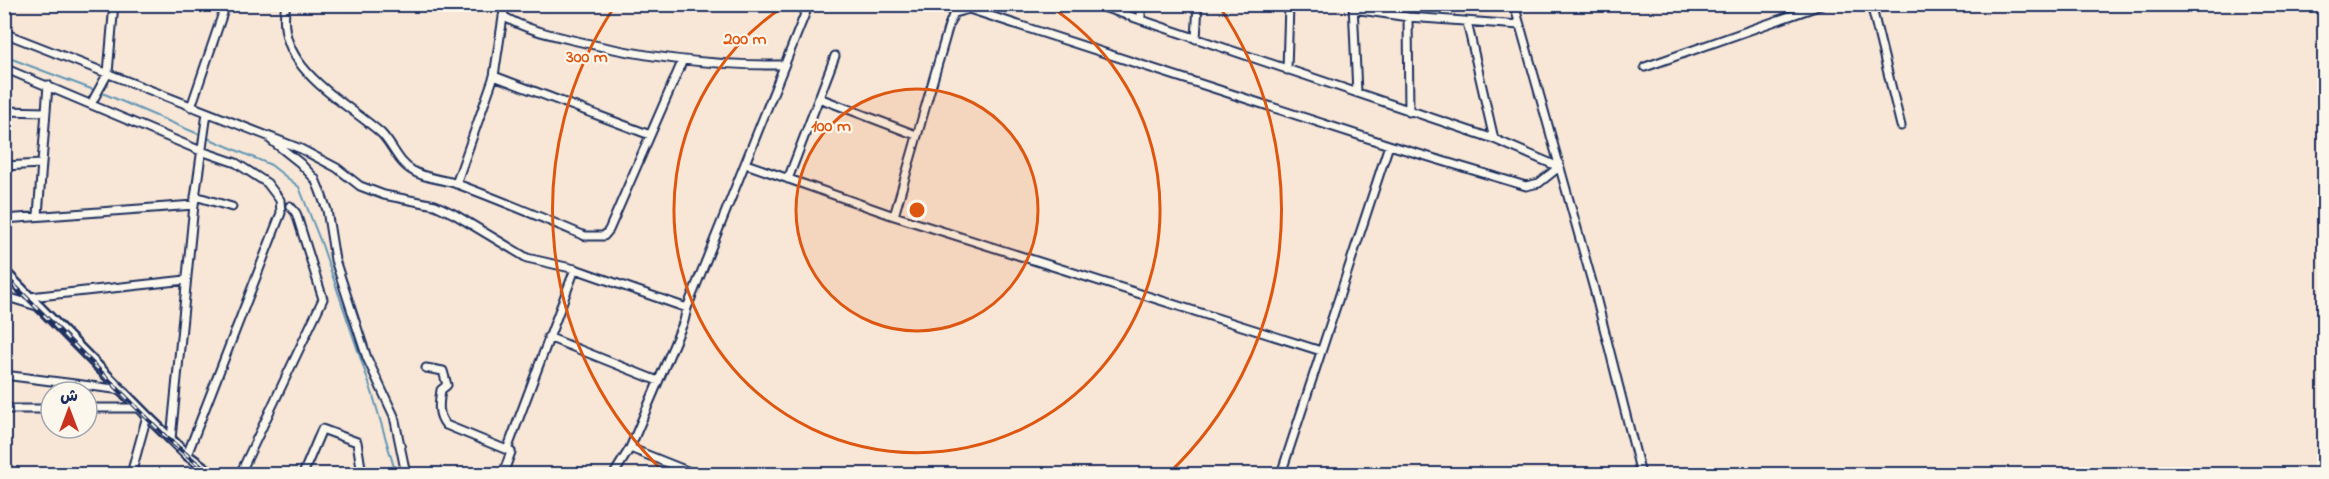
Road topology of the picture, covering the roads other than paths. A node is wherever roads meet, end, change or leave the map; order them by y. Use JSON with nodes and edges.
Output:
{"nodes":[{"id":1,"x":114,"y":4,"type":"edge"},
{"id":2,"x":211,"y":4,"type":"edge"},
{"id":3,"x":286,"y":4,"type":"edge"},
{"id":4,"x":505,"y":4,"type":"edge"},
{"id":5,"x":809,"y":4,"type":"edge"},
{"id":6,"x":1094,"y":4,"type":"edge"},
{"id":7,"x":1141,"y":4,"type":"edge"},
{"id":8,"x":1198,"y":4,"type":"edge"},
{"id":9,"x":1289,"y":4,"type":"edge"},
{"id":10,"x":1514,"y":4,"type":"edge"},
{"id":11,"x":1824,"y":4,"type":"edge"},
{"id":12,"x":1871,"y":4,"type":"edge"},
{"id":13,"x":225,"y":6,"type":"edge"},
{"id":14,"x":1353,"y":7,"type":"edge"},
{"id":15,"x":503,"y":16,"type":"junction"},
{"id":16,"x":1408,"y":17,"type":"junction"},
{"id":17,"x":1141,"y":20,"type":"junction"},
{"id":18,"x":1467,"y":22,"type":"junction"},
{"id":19,"x":1520,"y":25,"type":"junction"},
{"id":20,"x":4,"y":33,"type":"edge"},
{"id":21,"x":1196,"y":39,"type":"junction"},
{"id":22,"x":835,"y":56,"type":"dead end"},
{"id":23,"x":682,"y":62,"type":"junction"},
{"id":24,"x":784,"y":65,"type":"junction"},
{"id":25,"x":1645,"y":67,"type":"dead end"},
{"id":26,"x":4,"y":68,"type":"edge"},
{"id":27,"x":1287,"y":70,"type":"junction"},
{"id":28,"x":106,"y":76,"type":"junction"},
{"id":29,"x":494,"y":76,"type":"junction"},
{"id":30,"x":48,"y":85,"type":"junction"},
{"id":31,"x":1357,"y":93,"type":"junction"},
{"id":32,"x":819,"y":98,"type":"junction"},
{"id":33,"x":93,"y":101,"type":"junction"},
{"id":34,"x":191,"y":107,"type":"junction"},
{"id":35,"x":4,"y":111,"type":"edge"},
{"id":36,"x":46,"y":112,"type":"junction"},
{"id":37,"x":1409,"y":112,"type":"junction"},
{"id":38,"x":207,"y":113,"type":"junction"},
{"id":39,"x":1901,"y":126,"type":"dead end"},
{"id":40,"x":650,"y":135,"type":"junction"},
{"id":41,"x":916,"y":135,"type":"junction"},
{"id":42,"x":267,"y":137,"type":"junction"},
{"id":43,"x":1494,"y":139,"type":"junction"},
{"id":44,"x":1389,"y":145,"type":"junction"},
{"id":45,"x":202,"y":149,"type":"junction"},
{"id":46,"x":41,"y":164,"type":"junction"},
{"id":47,"x":746,"y":164,"type":"junction"},
{"id":48,"x":4,"y":166,"type":"edge"},
{"id":49,"x":1559,"y":167,"type":"junction"},
{"id":50,"x":788,"y":179,"type":"junction"},
{"id":51,"x":456,"y":184,"type":"junction"},
{"id":52,"x":195,"y":196,"type":"junction"},
{"id":53,"x":194,"y":205,"type":"junction"},
{"id":54,"x":290,"y":206,"type":"dead end"},
{"id":55,"x":232,"y":207,"type":"dead end"},
{"id":56,"x":38,"y":215,"type":"junction"},
{"id":57,"x":894,"y":216,"type":"junction"},
{"id":58,"x":4,"y":219,"type":"edge"},
{"id":59,"x":575,"y":269,"type":"junction"},
{"id":60,"x":4,"y":271,"type":"edge"},
{"id":61,"x":186,"y":280,"type":"junction"},
{"id":62,"x":4,"y":296,"type":"edge"},
{"id":63,"x":30,"y":297,"type":"junction"},
{"id":64,"x":42,"y":308,"type":"junction"},
{"id":65,"x":687,"y":308,"type":"junction"},
{"id":66,"x":549,"y":337,"type":"junction"},
{"id":67,"x":1321,"y":351,"type":"junction"},
{"id":68,"x":426,"y":368,"type":"dead end"},
{"id":69,"x":4,"y":375,"type":"edge"},
{"id":70,"x":658,"y":381,"type":"junction"},
{"id":71,"x":124,"y":390,"type":"junction"},
{"id":72,"x":99,"y":408,"type":"edge"},
{"id":73,"x":139,"y":408,"type":"junction"},
{"id":74,"x":4,"y":409,"type":"edge"},
{"id":75,"x":39,"y":409,"type":"edge"},
{"id":76,"x":147,"y":416,"type":"junction"},
{"id":77,"x":171,"y":439,"type":"junction"},
{"id":78,"x":630,"y":448,"type":"junction"},
{"id":79,"x":507,"y":450,"type":"junction"},
{"id":80,"x":187,"y":455,"type":"junction"},
{"id":81,"x":683,"y":472,"type":"edge"},
{"id":82,"x":131,"y":474,"type":"edge"},
{"id":83,"x":213,"y":474,"type":"edge"},
{"id":84,"x":240,"y":474,"type":"edge"},
{"id":85,"x":303,"y":474,"type":"edge"},
{"id":86,"x":362,"y":474,"type":"edge"},
{"id":87,"x":406,"y":474,"type":"edge"},
{"id":88,"x":503,"y":474,"type":"edge"},
{"id":89,"x":614,"y":474,"type":"edge"},
{"id":90,"x":695,"y":474,"type":"edge"},
{"id":91,"x":1281,"y":474,"type":"edge"},
{"id":92,"x":1641,"y":474,"type":"edge"}],
"edges":[{"from":1,"to":28,"type":"street"},
{"from":2,"to":13,"type":"street"},
{"from":3,"to":51,"type":"street"},
{"from":4,"to":15,"type":"street"},
{"from":5,"to":24,"type":"street"},
{"from":6,"to":17,"type":"street"},
{"from":7,"to":17,"type":"street"},
{"from":8,"to":21,"type":"street"},
{"from":9,"to":27,"type":"street"},
{"from":10,"to":19,"type":"street"},
{"from":11,"to":25,"type":"street"},
{"from":12,"to":39,"type":"street"},
{"from":13,"to":34,"type":"street"},
{"from":14,"to":16,"type":"street"},
{"from":14,"to":31,"type":"street"},
{"from":15,"to":23,"type":"street"},
{"from":15,"to":29,"type":"street"},
{"from":16,"to":18,"type":"street"},
{"from":16,"to":37,"type":"street"},
{"from":17,"to":21,"type":"street"},
{"from":18,"to":19,"type":"street"},
{"from":18,"to":43,"type":"street"},
{"from":19,"to":49,"type":"street"},
{"from":20,"to":28,"type":"street"},
{"from":21,"to":27,"type":"street"},
{"from":22,"to":32,"type":"street"},
{"from":23,"to":24,"type":"street"},
{"from":23,"to":40,"type":"street"},
{"from":24,"to":47,"type":"street"},
{"from":26,"to":30,"type":"street"},
{"from":27,"to":31,"type":"street"},
{"from":28,"to":33,"type":"street"},
{"from":28,"to":34,"type":"street"},
{"from":29,"to":40,"type":"street"},
{"from":29,"to":51,"type":"street"},
{"from":30,"to":33,"type":"street"},
{"from":30,"to":36,"type":"street"},
{"from":31,"to":37,"type":"street"},
{"from":32,"to":41,"type":"street"},
{"from":32,"to":50,"type":"street"},
{"from":33,"to":45,"type":"street"},
{"from":34,"to":38,"type":"street"},
{"from":35,"to":36,"type":"street"},
{"from":36,"to":46,"type":"street"},
{"from":37,"to":43,"type":"street"},
{"from":38,"to":42,"type":"street"},
{"from":38,"to":45,"type":"street"},
{"from":40,"to":51,"type":"street"},
{"from":41,"to":44,"type":"street"},
{"from":41,"to":57,"type":"street"},
{"from":42,"to":59,"type":"street"},
{"from":42,"to":87,"type":"street"},
{"from":43,"to":49,"type":"street"},
{"from":44,"to":49,"type":"street"},
{"from":44,"to":67,"type":"street"},
{"from":45,"to":52,"type":"street"},
{"from":45,"to":80,"type":"street"},
{"from":46,"to":48,"type":"street"},
{"from":46,"to":56,"type":"street"},
{"from":47,"to":50,"type":"street"},
{"from":47,"to":65,"type":"street"},
{"from":49,"to":92,"type":"street"},
{"from":50,"to":57,"type":"street"},
{"from":52,"to":53,"type":"street"},
{"from":52,"to":55,"type":"street"},
{"from":53,"to":56,"type":"street"},
{"from":53,"to":61,"type":"street"},
{"from":54,"to":84,"type":"street"},
{"from":56,"to":58,"type":"street"},
{"from":57,"to":67,"type":"street"},
{"from":59,"to":65,"type":"street"},
{"from":59,"to":66,"type":"street"},
{"from":60,"to":63,"type":"street"},
{"from":61,"to":63,"type":"street"},
{"from":61,"to":77,"type":"street"},
{"from":62,"to":64,"type":"street"},
{"from":63,"to":64,"type":"street"},
{"from":64,"to":71,"type":"street"},
{"from":65,"to":70,"type":"street"},
{"from":66,"to":70,"type":"street"},
{"from":66,"to":79,"type":"street"},
{"from":67,"to":91,"type":"street"},
{"from":68,"to":79,"type":"street"},
{"from":69,"to":71,"type":"street"},
{"from":70,"to":78,"type":"street"},
{"from":71,"to":73,"type":"street"},
{"from":72,"to":73,"type":"street"},
{"from":73,"to":76,"type":"street"},
{"from":74,"to":75,"type":"street"},
{"from":76,"to":77,"type":"street"},
{"from":76,"to":82,"type":"street"},
{"from":77,"to":80,"type":"street"},
{"from":78,"to":81,"type":"street"},
{"from":78,"to":89,"type":"street"},
{"from":79,"to":88,"type":"street"},
{"from":80,"to":83,"type":"street"},
{"from":81,"to":90,"type":"street"},
{"from":85,"to":86,"type":"street"}]}
